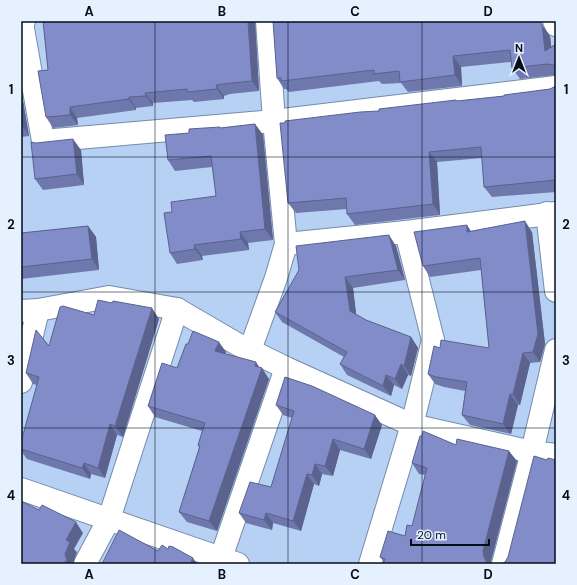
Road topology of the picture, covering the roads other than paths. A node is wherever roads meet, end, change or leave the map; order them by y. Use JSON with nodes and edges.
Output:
{"nodes":[{"id":1,"x":267,"y":21,"type":"edge"},
{"id":2,"x":554,"y":21,"type":"edge"},
{"id":3,"x":27,"y":22,"type":"edge"},
{"id":4,"x":556,"y":24,"type":"edge"},
{"id":5,"x":556,"y":87,"type":"edge"},
{"id":6,"x":274,"y":121,"type":"junction"},
{"id":7,"x":551,"y":213,"type":"edge"},
{"id":8,"x":406,"y":232,"type":"junction"},
{"id":9,"x":286,"y":244,"type":"junction"},
{"id":10,"x":556,"y":291,"type":"edge"},
{"id":11,"x":176,"y":309,"type":"junction"},
{"id":12,"x":29,"y":311,"type":"edge"},
{"id":13,"x":250,"y":350,"type":"junction"},
{"id":14,"x":556,"y":350,"type":"edge"},
{"id":15,"x":286,"y":368,"type":"junction"},
{"id":16,"x":21,"y":382,"type":"edge"},
{"id":17,"x":412,"y":425,"type":"junction"},
{"id":18,"x":532,"y":452,"type":"junction"},
{"id":19,"x":556,"y":456,"type":"edge"},
{"id":20,"x":21,"y":489,"type":"edge"},
{"id":21,"x":109,"y":519,"type":"junction"},
{"id":22,"x":231,"y":562,"type":"edge"},
{"id":23,"x":85,"y":564,"type":"edge"},
{"id":24,"x":370,"y":564,"type":"edge"},
{"id":25,"x":503,"y":564,"type":"edge"}],
"edges":[{"from":1,"to":6,"type":"street"},
{"from":2,"to":4,"type":"street"},
{"from":3,"to":6,"type":"street"},
{"from":5,"to":6,"type":"street"},
{"from":6,"to":9,"type":"street"},
{"from":7,"to":8,"type":"street"},
{"from":7,"to":10,"type":"street"},
{"from":8,"to":9,"type":"street"},
{"from":8,"to":17,"type":"street"},
{"from":9,"to":13,"type":"street"},
{"from":11,"to":12,"type":"street"},
{"from":11,"to":13,"type":"street"},
{"from":11,"to":21,"type":"street"},
{"from":12,"to":16,"type":"street"},
{"from":13,"to":15,"type":"street"},
{"from":14,"to":18,"type":"street"},
{"from":15,"to":17,"type":"street"},
{"from":15,"to":22,"type":"street"},
{"from":17,"to":18,"type":"street"},
{"from":17,"to":24,"type":"street"},
{"from":18,"to":19,"type":"street"},
{"from":18,"to":25,"type":"street"},
{"from":20,"to":21,"type":"street"},
{"from":21,"to":22,"type":"street"},
{"from":21,"to":23,"type":"street"}]}
